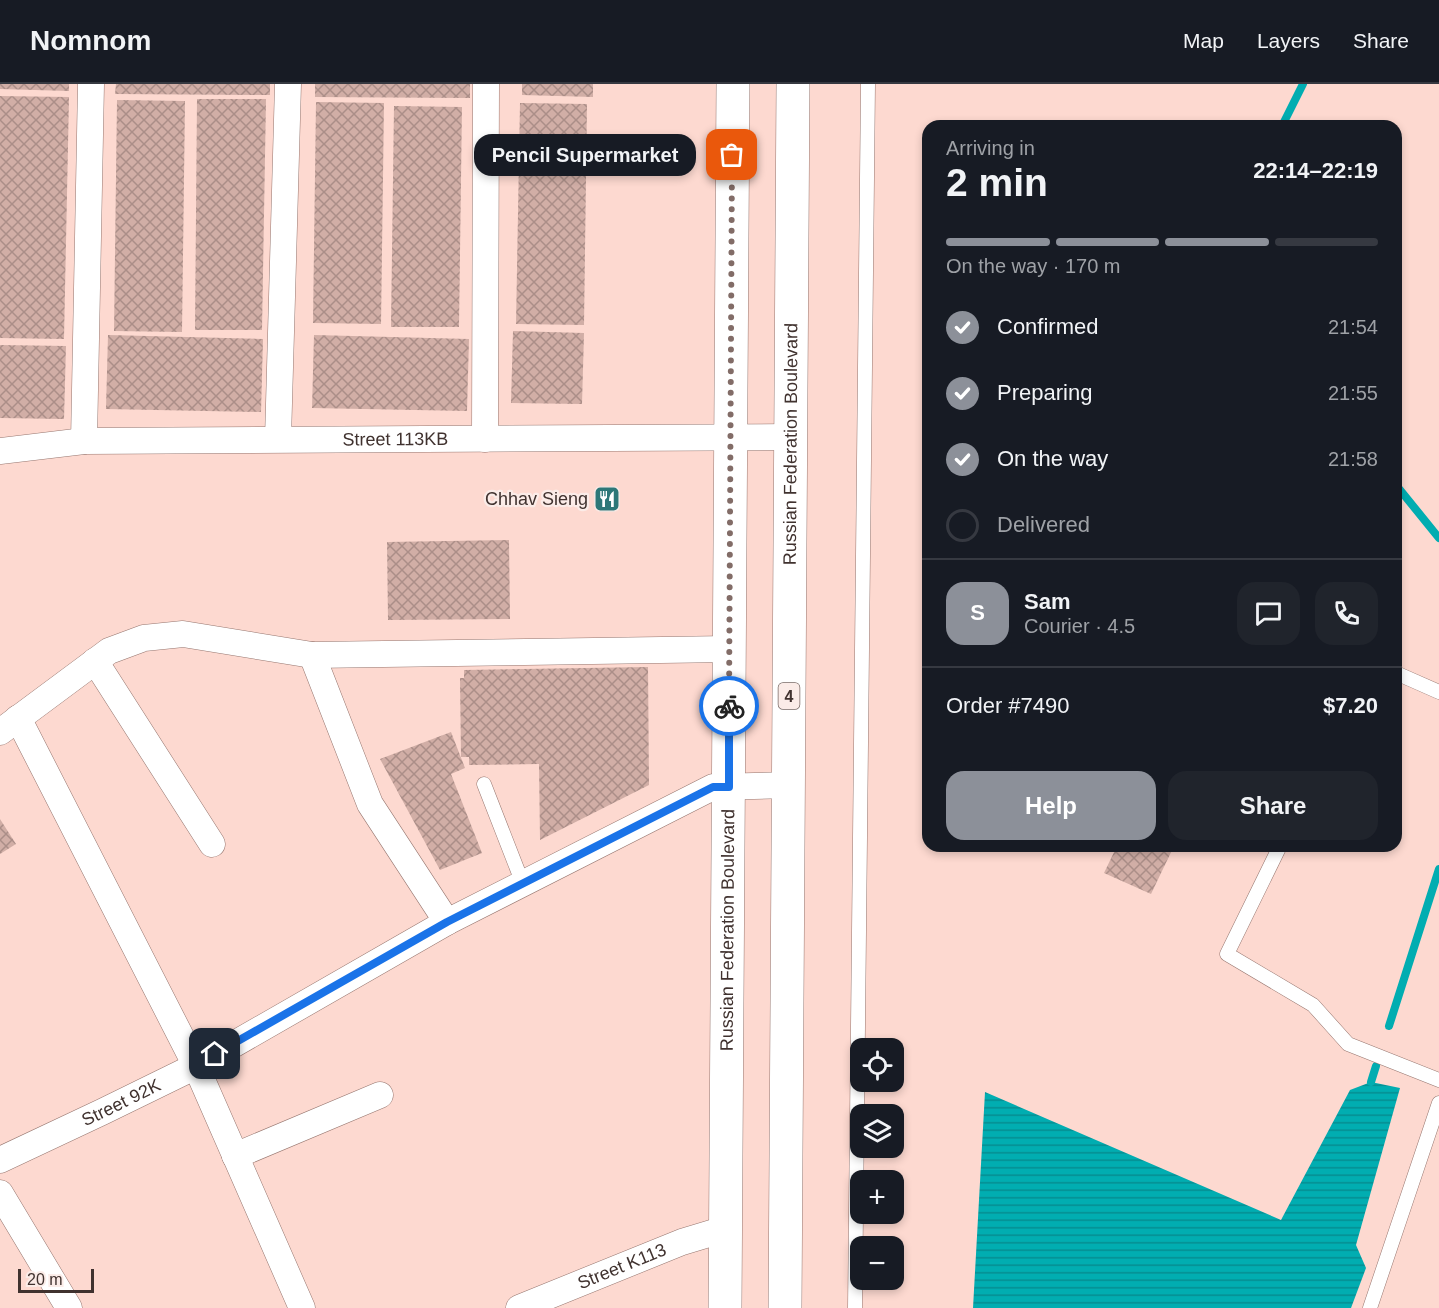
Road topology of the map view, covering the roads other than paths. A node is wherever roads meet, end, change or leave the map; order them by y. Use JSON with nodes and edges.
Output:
{"nodes":[{"id":1,"x":91,"y":84,"type":"edge"},
{"id":2,"x":288,"y":84,"type":"edge"},
{"id":3,"x":486,"y":84,"type":"edge"},
{"id":4,"x":733,"y":84,"type":"edge"},
{"id":5,"x":793,"y":84,"type":"edge"},
{"id":6,"x":868,"y":84,"type":"edge"},
{"id":7,"x":791,"y":437,"type":"junction"},
{"id":8,"x":730,"y":438,"type":"junction"},
{"id":9,"x":278,"y":439,"type":"junction"},
{"id":10,"x":485,"y":439,"type":"junction"},
{"id":11,"x":84,"y":441,"type":"junction"},
{"id":12,"x":0,"y":451,"type":"edge"},
{"id":13,"x":729,"y":649,"type":"junction"},
{"id":14,"x":312,"y":655,"type":"junction"},
{"id":15,"x":95,"y":661,"type":"junction"},
{"id":16,"x":1402,"y":676,"type":"edge"},
{"id":17,"x":1439,"y":692,"type":"edge"},
{"id":18,"x":9,"y":725,"type":"edge"},
{"id":19,"x":484,"y":784,"type":"dead end"},
{"id":20,"x":789,"y":785,"type":"junction"},
{"id":21,"x":729,"y":787,"type":"junction"},
{"id":22,"x":212,"y":844,"type":"dead end"},
{"id":23,"x":1277,"y":852,"type":"edge"},
{"id":24,"x":523,"y":884,"type":"junction"},
{"id":25,"x":447,"y":922,"type":"junction"},
{"id":26,"x":196,"y":1066,"type":"junction"},
{"id":27,"x":1439,"y":1080,"type":"edge"},
{"id":28,"x":380,"y":1095,"type":"dead end"},
{"id":29,"x":1439,"y":1103,"type":"edge"},
{"id":30,"x":235,"y":1156,"type":"junction"},
{"id":31,"x":0,"y":1160,"type":"edge"},
{"id":32,"x":0,"y":1193,"type":"edge"},
{"id":33,"x":725,"y":1229,"type":"junction"},
{"id":34,"x":69,"y":1308,"type":"edge"},
{"id":35,"x":302,"y":1308,"type":"edge"},
{"id":36,"x":519,"y":1308,"type":"edge"},
{"id":37,"x":725,"y":1308,"type":"edge"},
{"id":38,"x":785,"y":1308,"type":"edge"},
{"id":39,"x":855,"y":1308,"type":"edge"},
{"id":40,"x":1370,"y":1308,"type":"edge"}],
"edges":[{"from":1,"to":11,"type":"street"},
{"from":2,"to":9,"type":"street"},
{"from":3,"to":10,"type":"street"},
{"from":4,"to":8,"type":"highway","name":"Russian Federation Boulevard"},
{"from":5,"to":7,"type":"highway","name":"Russian Federation Boulevard","number":"4"},
{"from":6,"to":39,"type":"lane"},
{"from":7,"to":8,"type":"street","name":"Street 113KB"},
{"from":7,"to":20,"type":"highway","name":"Russian Federation Boulevard","number":"4"},
{"from":8,"to":10,"type":"street","name":"Street 113KB"},
{"from":8,"to":13,"type":"highway","name":"Russian Federation Boulevard"},
{"from":9,"to":10,"type":"street","name":"Street 113KB"},
{"from":9,"to":11,"type":"street","name":"Street 113KB"},
{"from":11,"to":12,"type":"street","name":"Street 113KB"},
{"from":13,"to":14,"type":"street"},
{"from":13,"to":21,"type":"highway","name":"Russian Federation Boulevard"},
{"from":14,"to":15,"type":"street"},
{"from":14,"to":25,"type":"street"},
{"from":15,"to":18,"type":"street"},
{"from":15,"to":22,"type":"street"},
{"from":16,"to":17,"type":"lane"},
{"from":18,"to":26,"type":"street"},
{"from":19,"to":24,"type":"lane"},
{"from":20,"to":21,"type":"street","name":"Street 92K"},
{"from":20,"to":38,"type":"highway","name":"Russian Federation Boulevard","number":"4"},
{"from":21,"to":24,"type":"street","name":"Street 92K"},
{"from":21,"to":33,"type":"highway","name":"Russian Federation Boulevard"},
{"from":23,"to":27,"type":"lane"},
{"from":24,"to":25,"type":"street","name":"Street 92K"},
{"from":25,"to":26,"type":"street","name":"Street 92K"},
{"from":26,"to":30,"type":"street"},
{"from":26,"to":31,"type":"street","name":"Street 92K"},
{"from":28,"to":30,"type":"street"},
{"from":29,"to":40,"type":"lane"},
{"from":30,"to":35,"type":"street"},
{"from":32,"to":34,"type":"street"},
{"from":33,"to":36,"type":"street","name":"Street K113"},
{"from":33,"to":37,"type":"highway","name":"Russian Federation Boulevard"}]}
